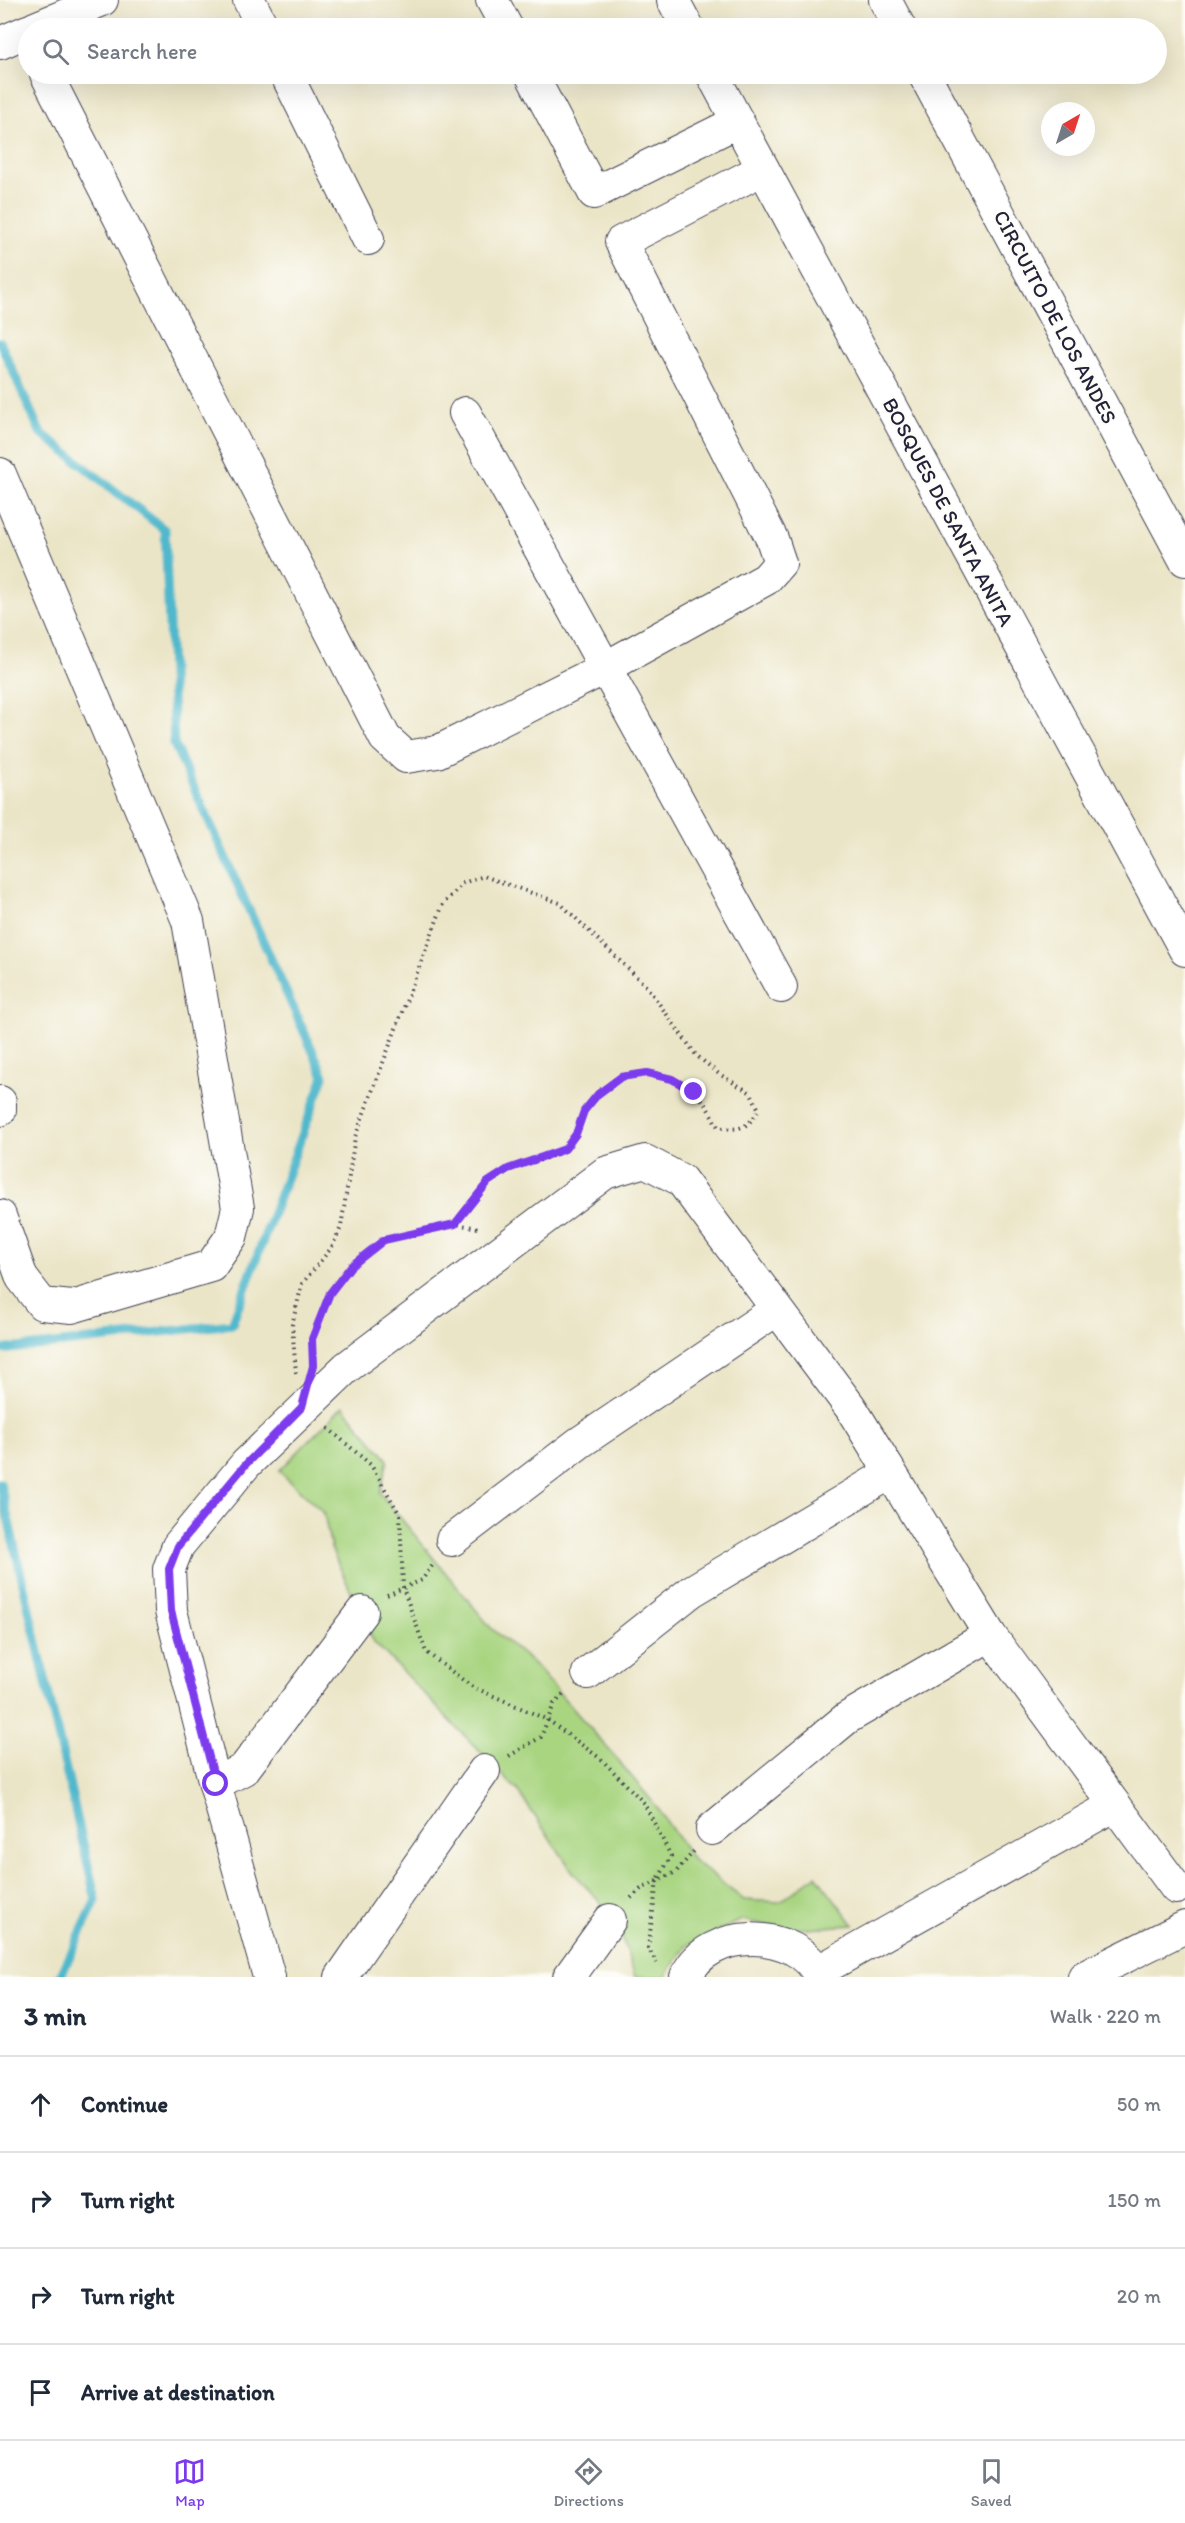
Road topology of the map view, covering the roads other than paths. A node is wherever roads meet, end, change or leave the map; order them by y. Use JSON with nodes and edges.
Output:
{"nodes":[{"id":1,"x":102,"y":0,"type":"edge"},
{"id":2,"x":249,"y":0,"type":"edge"},
{"id":3,"x":492,"y":0,"type":"edge"},
{"id":4,"x":673,"y":0,"type":"edge"},
{"id":5,"x":885,"y":0,"type":"edge"},
{"id":6,"x":61,"y":18,"type":"edge"},
{"id":7,"x":258,"y":18,"type":"edge"},
{"id":8,"x":502,"y":18,"type":"edge"},
{"id":9,"x":683,"y":18,"type":"edge"},
{"id":10,"x":895,"y":18,"type":"edge"},
{"id":11,"x":51,"y":84,"type":"edge"},
{"id":12,"x":291,"y":84,"type":"edge"},
{"id":13,"x":536,"y":84,"type":"edge"},
{"id":14,"x":717,"y":84,"type":"edge"},
{"id":15,"x":929,"y":84,"type":"edge"},
{"id":16,"x":737,"y":122,"type":"junction"},
{"id":17,"x":763,"y":170,"type":"junction"},
{"id":18,"x":368,"y":239,"type":"dead end"},
{"id":19,"x":465,"y":413,"type":"dead end"},
{"id":20,"x":0,"y":474,"type":"edge"},
{"id":21,"x":1185,"y":560,"type":"edge"},
{"id":22,"x":605,"y":668,"type":"junction"},
{"id":23,"x":1185,"y":950,"type":"edge"},
{"id":24,"x":781,"y":987,"type":"dead end"},
{"id":25,"x":0,"y":1102,"type":"edge"},
{"id":26,"x":0,"y":1110,"type":"edge"},
{"id":27,"x":0,"y":1216,"type":"edge"},
{"id":28,"x":776,"y":1310,"type":"junction"},
{"id":29,"x":890,"y":1473,"type":"junction"},
{"id":30,"x":452,"y":1540,"type":"road end"},
{"id":31,"x":362,"y":1612,"type":"road end"},
{"id":32,"x":990,"y":1635,"type":"junction"},
{"id":33,"x":588,"y":1673,"type":"road end"},
{"id":34,"x":484,"y":1771,"type":"road end"},
{"id":35,"x":216,"y":1784,"type":"junction"},
{"id":36,"x":1115,"y":1805,"type":"junction"},
{"id":37,"x":712,"y":1830,"type":"road end"},
{"id":38,"x":1176,"y":1888,"type":"dead end"},
{"id":39,"x":610,"y":1920,"type":"road end"},
{"id":40,"x":1185,"y":1927,"type":"edge"},
{"id":41,"x":673,"y":1972,"type":"edge"},
{"id":42,"x":818,"y":1975,"type":"edge"},
{"id":43,"x":269,"y":1977,"type":"edge"},
{"id":44,"x":341,"y":1977,"type":"edge"},
{"id":45,"x":569,"y":1977,"type":"edge"},
{"id":46,"x":1084,"y":1977,"type":"edge"}],
"edges":[{"from":1,"to":6,"type":"street"},
{"from":2,"to":7,"type":"street"},
{"from":3,"to":8,"type":"street"},
{"from":4,"to":9,"type":"street"},
{"from":5,"to":10,"type":"street"},
{"from":11,"to":22,"type":"street"},
{"from":12,"to":18,"type":"street"},
{"from":13,"to":16,"type":"street"},
{"from":14,"to":16,"type":"street","name":"BOSQUES DE SANTA ANITA"},
{"from":15,"to":21,"type":"street","name":"CIRCUITO DE LOS ANDES"},
{"from":16,"to":17,"type":"street","name":"BOSQUES DE SANTA ANITA"},
{"from":17,"to":22,"type":"street"},
{"from":17,"to":23,"type":"street","name":"BOSQUES DE SANTA ANITA"},
{"from":19,"to":22,"type":"street"},
{"from":20,"to":27,"type":"street"},
{"from":22,"to":24,"type":"street"},
{"from":25,"to":26,"type":"street"},
{"from":28,"to":29,"type":"street"},
{"from":28,"to":30,"type":"street"},
{"from":28,"to":35,"type":"street"},
{"from":29,"to":32,"type":"street"},
{"from":29,"to":33,"type":"street"},
{"from":31,"to":35,"type":"street"},
{"from":32,"to":36,"type":"street"},
{"from":32,"to":37,"type":"street"},
{"from":34,"to":44,"type":"street"},
{"from":35,"to":43,"type":"street"},
{"from":36,"to":38,"type":"street"},
{"from":36,"to":42,"type":"street"},
{"from":39,"to":45,"type":"street"},
{"from":40,"to":46,"type":"street"},
{"from":41,"to":42,"type":"street"}]}
